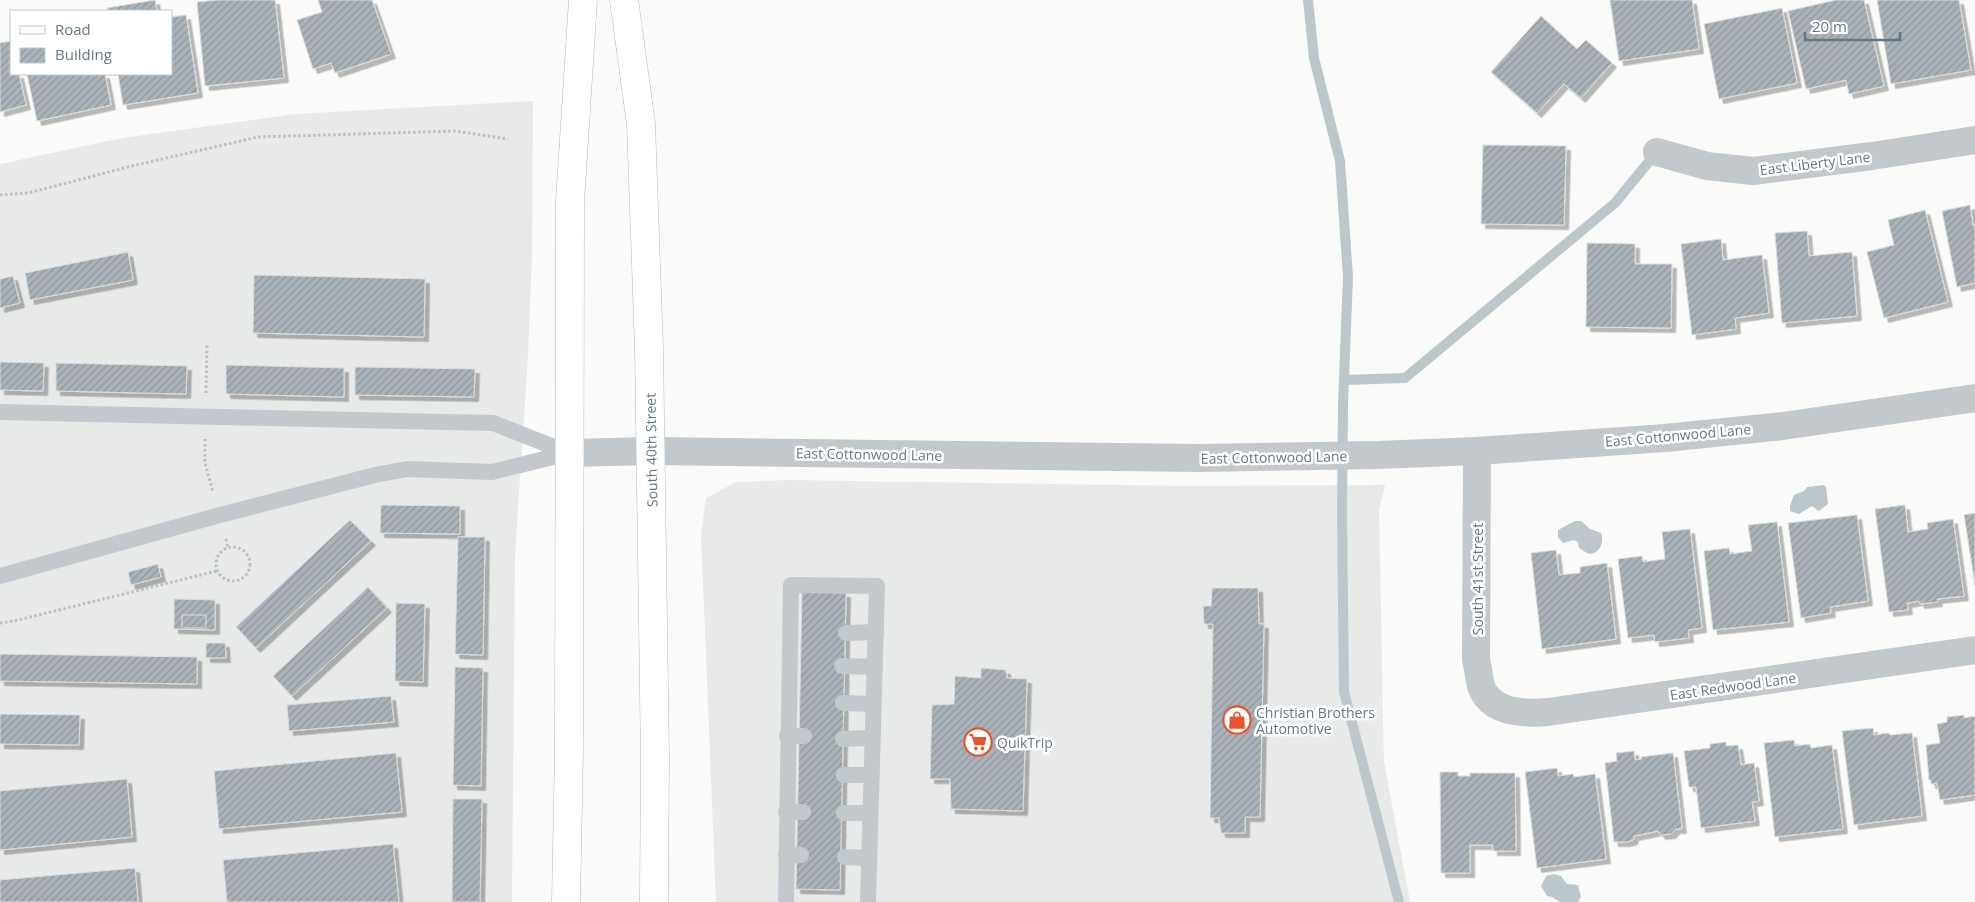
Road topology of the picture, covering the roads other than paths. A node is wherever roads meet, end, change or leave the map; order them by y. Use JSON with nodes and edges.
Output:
{"nodes":[{"id":1,"x":583,"y":0,"type":"edge"},
{"id":2,"x":624,"y":0,"type":"edge"},
{"id":3,"x":1975,"y":140,"type":"edge"},
{"id":4,"x":1657,"y":152,"type":"dead end"},
{"id":5,"x":1975,"y":398,"type":"edge"},
{"id":6,"x":0,"y":412,"type":"edge"},
{"id":7,"x":651,"y":451,"type":"junction"},
{"id":8,"x":1477,"y":451,"type":"junction"},
{"id":9,"x":569,"y":453,"type":"junction"},
{"id":10,"x":0,"y":576,"type":"edge"},
{"id":11,"x":876,"y":632,"type":"junction"},
{"id":12,"x":846,"y":633,"type":"dead end"},
{"id":13,"x":1975,"y":650,"type":"edge"},
{"id":14,"x":842,"y":666,"type":"dead end"},
{"id":15,"x":874,"y":666,"type":"junction"},
{"id":16,"x":843,"y":703,"type":"dead end"},
{"id":17,"x":1492,"y":703,"type":"joint"},
{"id":18,"x":874,"y":704,"type":"junction"},
{"id":19,"x":787,"y":736,"type":"junction"},
{"id":20,"x":804,"y":736,"type":"dead end"},
{"id":21,"x":872,"y":738,"type":"junction"},
{"id":22,"x":843,"y":739,"type":"dead end"},
{"id":23,"x":844,"y":775,"type":"dead end"},
{"id":24,"x":872,"y":775,"type":"junction"},
{"id":25,"x":844,"y":813,"type":"dead end"},
{"id":26,"x":870,"y":813,"type":"junction"},
{"id":27,"x":845,"y":857,"type":"dead end"},
{"id":28,"x":869,"y":858,"type":"junction"},
{"id":29,"x":566,"y":902,"type":"edge"},
{"id":30,"x":654,"y":902,"type":"edge"},
{"id":31,"x":786,"y":902,"type":"edge"},
{"id":32,"x":868,"y":902,"type":"edge"}],
"edges":[{"from":1,"to":9,"type":"main road"},
{"from":2,"to":7,"type":"main road","name":"South 40th Street"},
{"from":3,"to":4,"type":"street","name":"East Liberty Lane"},
{"from":5,"to":8,"type":"street","name":"East Cottonwood Lane"},
{"from":6,"to":9,"type":"lane"},
{"from":7,"to":8,"type":"street","name":"East Cottonwood Lane"},
{"from":7,"to":9,"type":"street","name":"East Cottonwood Lane"},
{"from":7,"to":30,"type":"main road","name":"South 40th Street"},
{"from":8,"to":17,"type":"street","name":"South 41st Street"},
{"from":9,"to":10,"type":"lane"},
{"from":9,"to":29,"type":"main road"},
{"from":11,"to":12,"type":"lane"},
{"from":11,"to":15,"type":"lane"},
{"from":11,"to":19,"type":"lane"},
{"from":13,"to":17,"type":"street","name":"East Redwood Lane"},
{"from":14,"to":15,"type":"lane"},
{"from":15,"to":18,"type":"lane"},
{"from":16,"to":18,"type":"lane"},
{"from":18,"to":21,"type":"lane"},
{"from":19,"to":20,"type":"lane"},
{"from":19,"to":31,"type":"lane"},
{"from":21,"to":22,"type":"lane"},
{"from":21,"to":24,"type":"lane"},
{"from":23,"to":24,"type":"lane"},
{"from":24,"to":26,"type":"lane"},
{"from":25,"to":26,"type":"lane"},
{"from":26,"to":28,"type":"lane"},
{"from":27,"to":28,"type":"lane"},
{"from":28,"to":32,"type":"lane"}]}
